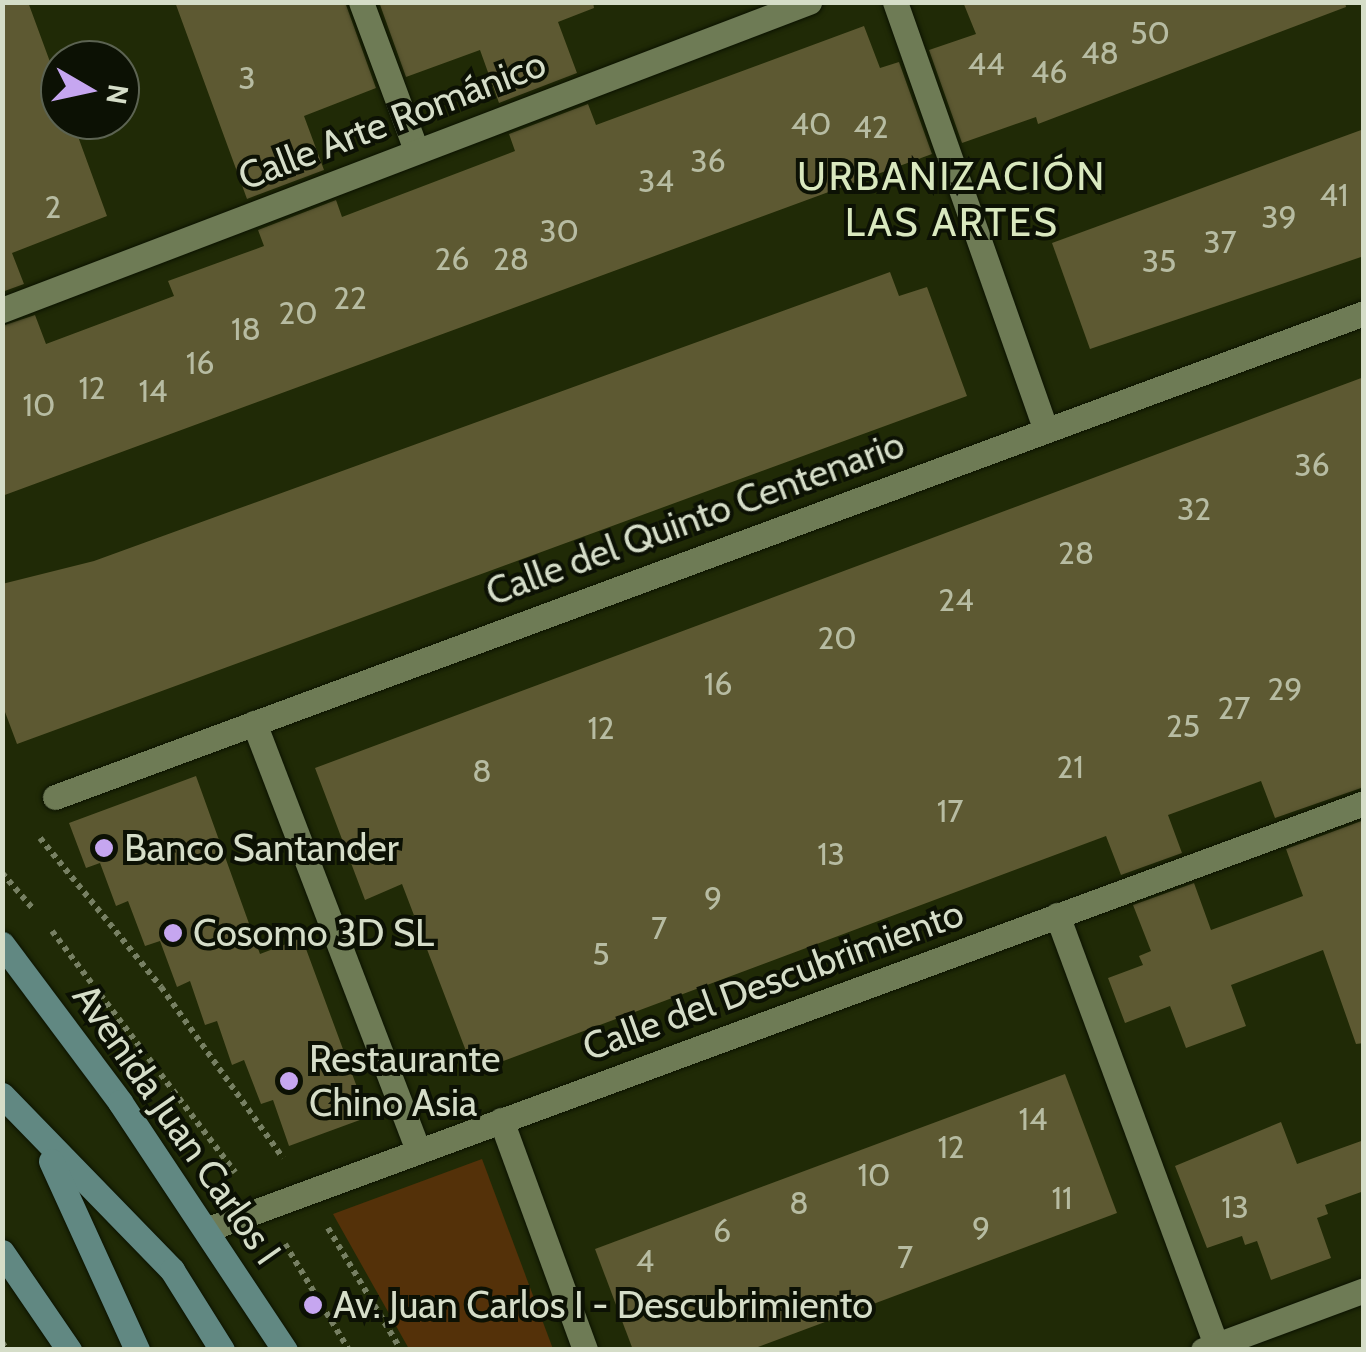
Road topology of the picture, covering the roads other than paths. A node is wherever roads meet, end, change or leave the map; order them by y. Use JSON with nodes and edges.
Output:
{"nodes":[{"id":1,"x":361,"y":2,"type":"edge"},
{"id":2,"x":809,"y":2,"type":"edge"},
{"id":3,"x":895,"y":2,"type":"edge"},
{"id":4,"x":416,"y":150,"type":"junction"},
{"id":5,"x":2,"y":310,"type":"edge"},
{"id":6,"x":1364,"y":313,"type":"edge"},
{"id":7,"x":1045,"y":427,"type":"junction"},
{"id":8,"x":254,"y":723,"type":"junction"},
{"id":9,"x":55,"y":797,"type":"dead end"},
{"id":10,"x":1364,"y":803,"type":"edge"},
{"id":11,"x":1057,"y":915,"type":"junction"},
{"id":12,"x":2,"y":944,"type":"edge"},
{"id":13,"x":2,"y":1096,"type":"edge"},
{"id":14,"x":500,"y":1120,"type":"junction"},
{"id":15,"x":45,"y":1148,"type":"junction"},
{"id":16,"x":418,"y":1150,"type":"junction"},
{"id":17,"x":208,"y":1230,"type":"junction"},
{"id":18,"x":2,"y":1252,"type":"edge"},
{"id":19,"x":1364,"y":1290,"type":"edge"},
{"id":20,"x":1210,"y":1347,"type":"edge"},
{"id":21,"x":69,"y":1350,"type":"edge"},
{"id":22,"x":137,"y":1350,"type":"edge"},
{"id":23,"x":222,"y":1350,"type":"edge"},
{"id":24,"x":285,"y":1350,"type":"edge"},
{"id":25,"x":584,"y":1350,"type":"edge"}],
"edges":[{"from":1,"to":4,"type":"street"},
{"from":2,"to":4,"type":"street","name":"Calle Arte Románico"},
{"from":3,"to":7,"type":"street"},
{"from":4,"to":5,"type":"street","name":"Calle Arte Románico"},
{"from":6,"to":7,"type":"street","name":"Calle del Quinto Centenario"},
{"from":7,"to":8,"type":"street","name":"Calle del Quinto Centenario"},
{"from":8,"to":9,"type":"street","name":"Calle del Quinto Centenario"},
{"from":8,"to":16,"type":"street"},
{"from":10,"to":11,"type":"street","name":"Calle del Descubrimiento"},
{"from":11,"to":14,"type":"street","name":"Calle del Descubrimiento"},
{"from":11,"to":20,"type":"street"},
{"from":12,"to":17,"type":"main road","name":"Avenida Juan Carlos I"},
{"from":13,"to":15,"type":"main road"},
{"from":14,"to":16,"type":"street","name":"Calle del Descubrimiento"},
{"from":14,"to":25,"type":"street"},
{"from":15,"to":22,"type":"main road"},
{"from":15,"to":23,"type":"main road"},
{"from":16,"to":17,"type":"street","name":"Calle del Descubrimiento"},
{"from":17,"to":24,"type":"main road","name":"Avenida Juan Carlos I"},
{"from":18,"to":21,"type":"main road"},
{"from":19,"to":20,"type":"street"}]}
